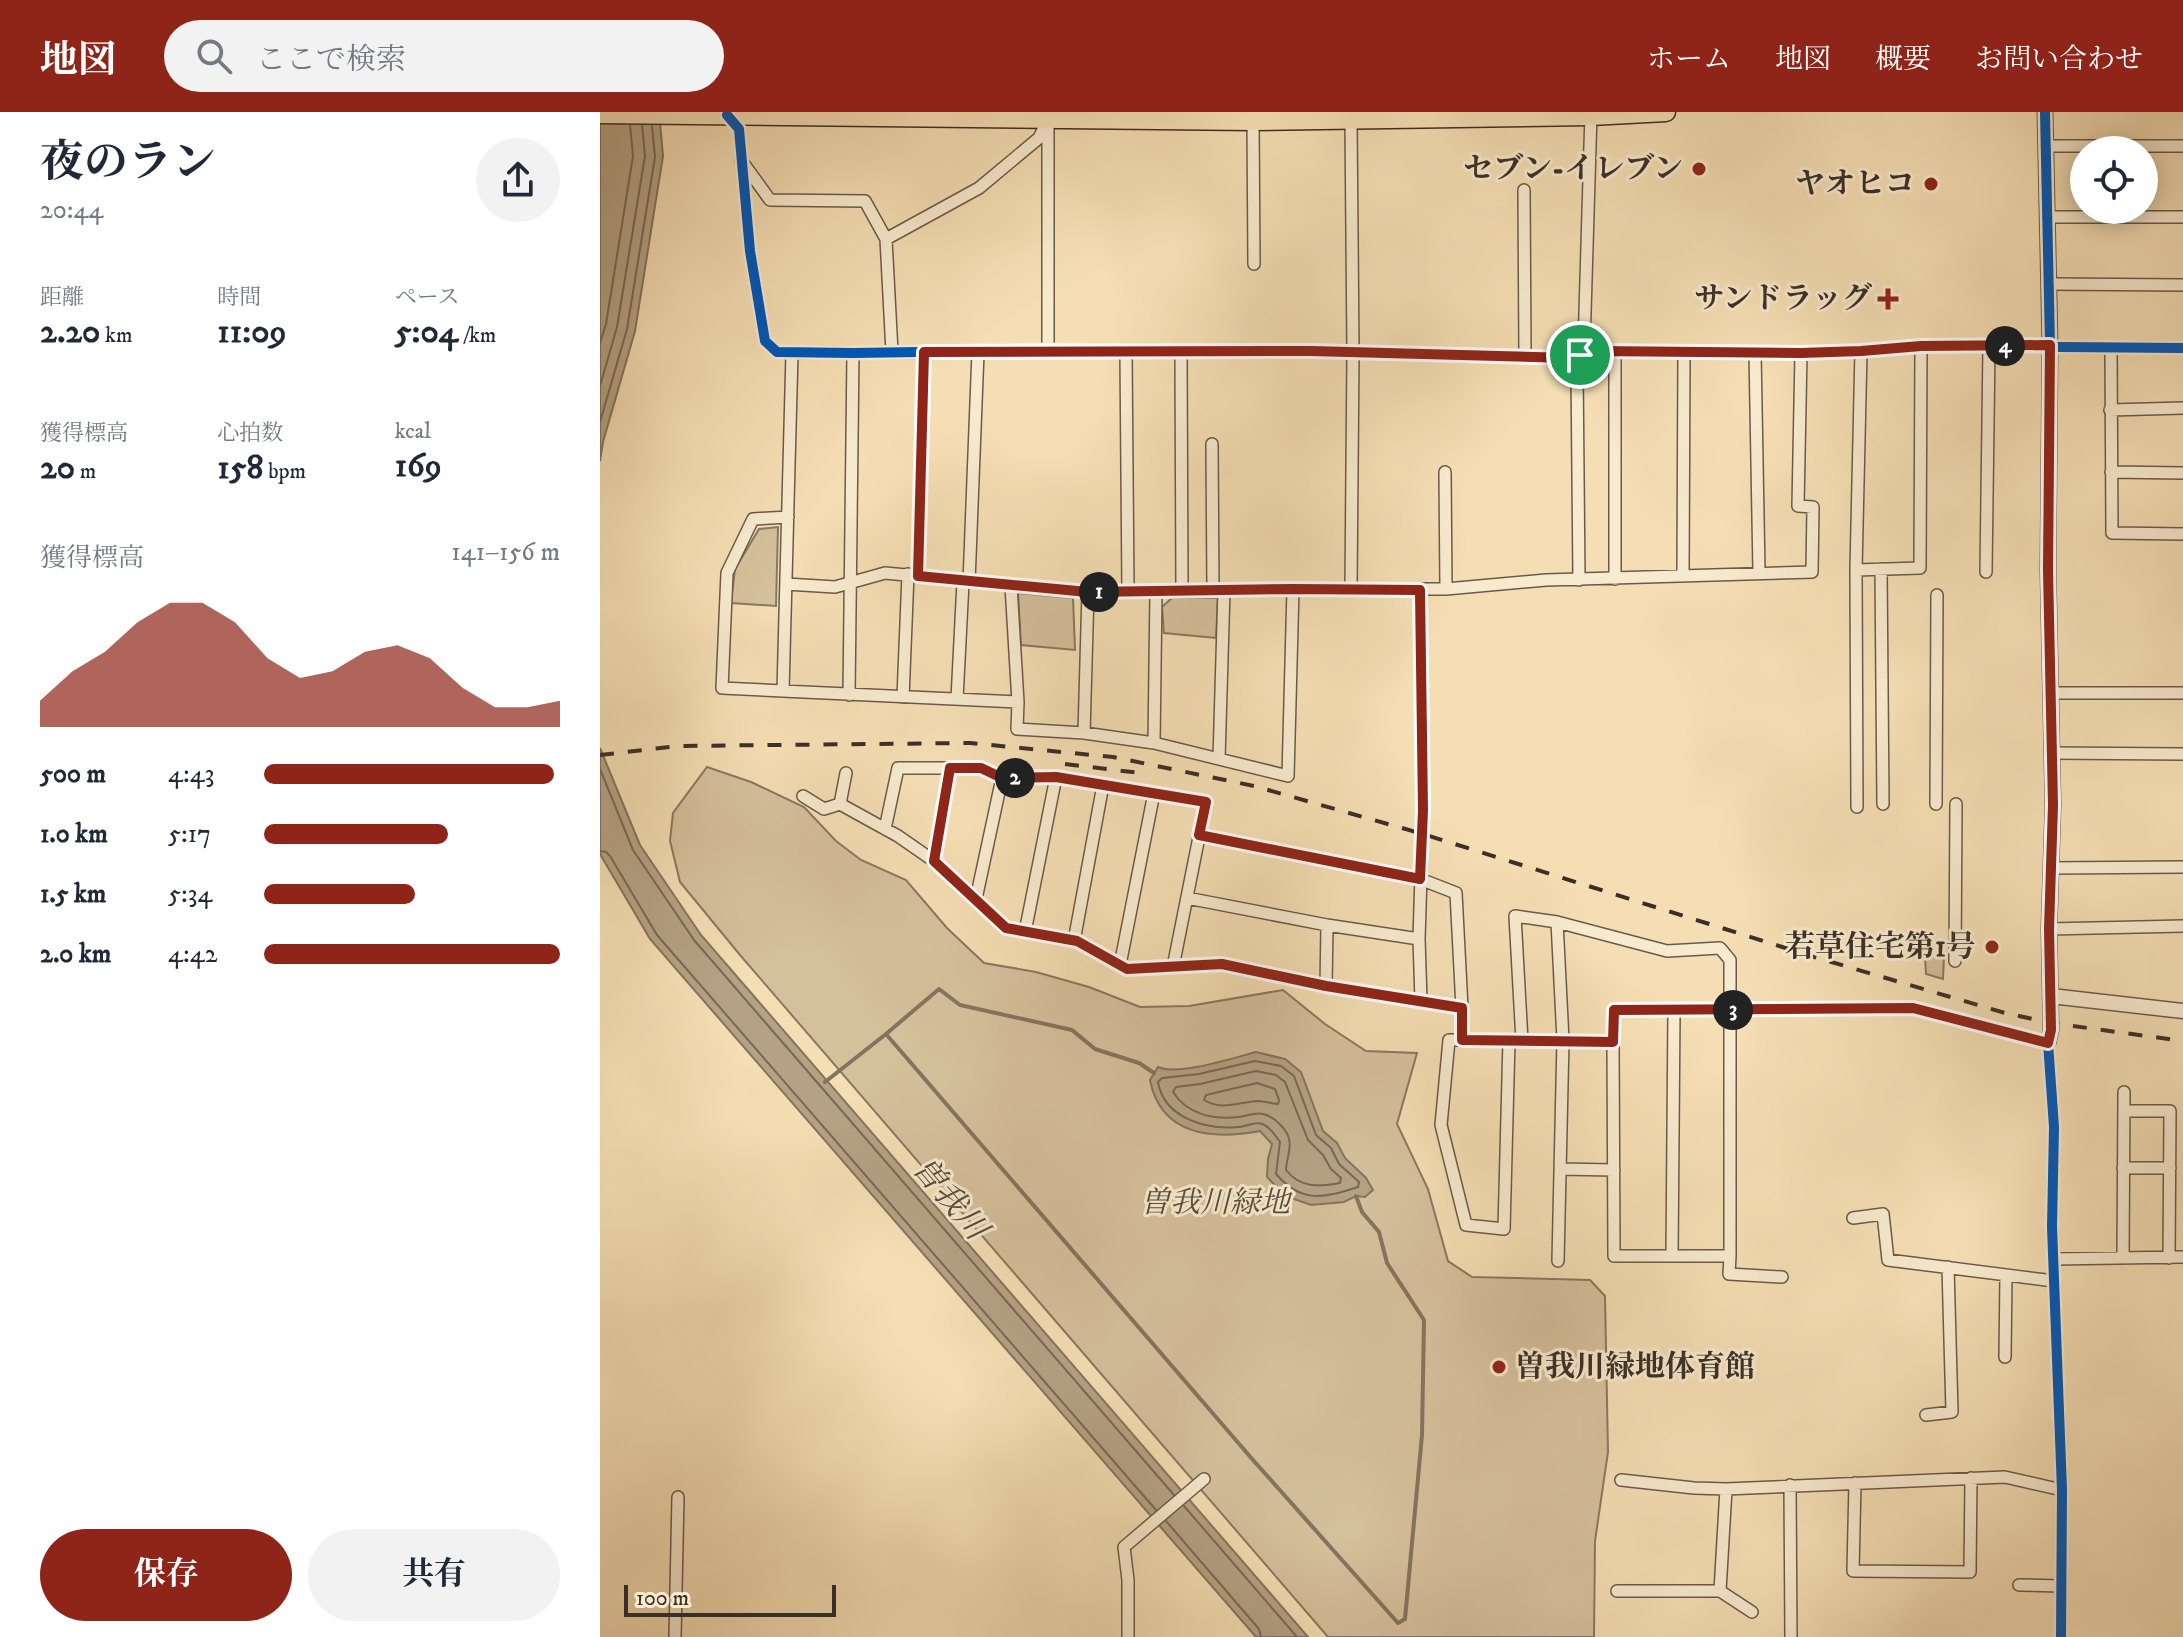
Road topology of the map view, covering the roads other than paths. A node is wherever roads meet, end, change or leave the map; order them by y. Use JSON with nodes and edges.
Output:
{"nodes":[{"id":1,"x":1666,"y":112,"type":"edge"},
{"id":2,"x":2045,"y":112,"type":"edge"},
{"id":3,"x":600,"y":114,"type":"edge"},
{"id":4,"x":724,"y":114,"type":"junction"},
{"id":5,"x":879,"y":114,"type":"edge"},
{"id":6,"x":1591,"y":114,"type":"edge"},
{"id":7,"x":990,"y":115,"type":"edge"},
{"id":8,"x":1048,"y":115,"type":"edge"},
{"id":9,"x":1351,"y":120,"type":"junction"},
{"id":10,"x":1253,"y":121,"type":"junction"},
{"id":11,"x":2046,"y":146,"type":"junction"},
{"id":12,"x":2183,"y":146,"type":"edge"},
{"id":13,"x":741,"y":160,"type":"junction"},
{"id":14,"x":1524,"y":190,"type":"dead end"},
{"id":15,"x":2048,"y":217,"type":"junction"},
{"id":16,"x":2183,"y":217,"type":"edge"},
{"id":17,"x":886,"y":239,"type":"junction"},
{"id":18,"x":1254,"y":264,"type":"dead end"},
{"id":19,"x":2048,"y":284,"type":"junction"},
{"id":20,"x":2183,"y":285,"type":"edge"},
{"id":21,"x":2050,"y":345,"type":"junction"},
{"id":22,"x":1921,"y":346,"type":"junction"},
{"id":23,"x":1989,"y":346,"type":"junction"},
{"id":24,"x":2111,"y":348,"type":"junction"},
{"id":25,"x":2183,"y":348,"type":"edge"},
{"id":26,"x":1048,"y":350,"type":"junction"},
{"id":27,"x":1615,"y":351,"type":"junction"},
{"id":28,"x":1684,"y":351,"type":"junction"},
{"id":29,"x":1861,"y":351,"type":"junction"},
{"id":30,"x":892,"y":352,"type":"junction"},
{"id":31,"x":924,"y":352,"type":"junction"},
{"id":32,"x":978,"y":352,"type":"junction"},
{"id":33,"x":1126,"y":352,"type":"junction"},
{"id":34,"x":1181,"y":352,"type":"junction"},
{"id":35,"x":1353,"y":352,"type":"junction"},
{"id":36,"x":1755,"y":352,"type":"junction"},
{"id":37,"x":792,"y":353,"type":"junction"},
{"id":38,"x":853,"y":353,"type":"junction"},
{"id":39,"x":1801,"y":353,"type":"junction"},
{"id":40,"x":1580,"y":355,"type":"junction"},
{"id":41,"x":1525,"y":357,"type":"junction"},
{"id":42,"x":2183,"y":408,"type":"edge"},
{"id":43,"x":2110,"y":410,"type":"junction"},
{"id":44,"x":1212,"y":444,"type":"dead end"},
{"id":45,"x":1445,"y":472,"type":"dead end"},
{"id":46,"x":2111,"y":472,"type":"junction"},
{"id":47,"x":2183,"y":473,"type":"edge"},
{"id":48,"x":788,"y":517,"type":"junction"},
{"id":49,"x":2183,"y":534,"type":"edge"},
{"id":50,"x":1881,"y":569,"type":"junction"},
{"id":51,"x":1856,"y":570,"type":"junction"},
{"id":52,"x":1759,"y":572,"type":"junction"},
{"id":53,"x":1986,"y":572,"type":"dead end"},
{"id":54,"x":913,"y":575,"type":"junction"},
{"id":55,"x":1683,"y":576,"type":"junction"},
{"id":56,"x":1615,"y":579,"type":"junction"},
{"id":57,"x":1579,"y":580,"type":"junction"},
{"id":58,"x":966,"y":582,"type":"junction"},
{"id":59,"x":851,"y":583,"type":"junction"},
{"id":60,"x":786,"y":584,"type":"junction"},
{"id":61,"x":1011,"y":586,"type":"junction"},
{"id":62,"x":1293,"y":589,"type":"junction"},
{"id":63,"x":1351,"y":589,"type":"junction"},
{"id":64,"x":1446,"y":589,"type":"junction"},
{"id":65,"x":1182,"y":590,"type":"junction"},
{"id":66,"x":1218,"y":590,"type":"junction"},
{"id":67,"x":1420,"y":590,"type":"junction"},
{"id":68,"x":1128,"y":591,"type":"junction"},
{"id":69,"x":1156,"y":591,"type":"junction"},
{"id":70,"x":1088,"y":592,"type":"junction"},
{"id":71,"x":1937,"y":595,"type":"dead end"},
{"id":72,"x":783,"y":691,"type":"junction"},
{"id":73,"x":2051,"y":693,"type":"junction"},
{"id":74,"x":2183,"y":693,"type":"edge"},
{"id":75,"x":849,"y":695,"type":"junction"},
{"id":76,"x":903,"y":697,"type":"junction"},
{"id":77,"x":957,"y":699,"type":"junction"},
{"id":78,"x":1018,"y":702,"type":"junction"},
{"id":79,"x":1084,"y":733,"type":"junction"},
{"id":80,"x":1154,"y":743,"type":"junction"},
{"id":81,"x":2051,"y":753,"type":"junction"},
{"id":82,"x":2183,"y":754,"type":"edge"},
{"id":83,"x":1219,"y":759,"type":"junction"},
{"id":84,"x":950,"y":768,"type":"junction"},
{"id":85,"x":846,"y":773,"type":"dead end"},
{"id":86,"x":1056,"y":777,"type":"junction"},
{"id":87,"x":1002,"y":778,"type":"junction"},
{"id":88,"x":1103,"y":785,"type":"junction"},
{"id":89,"x":1154,"y":793,"type":"junction"},
{"id":90,"x":803,"y":796,"type":"dead end"},
{"id":91,"x":840,"y":804,"type":"junction"},
{"id":92,"x":1883,"y":804,"type":"dead end"},
{"id":93,"x":1936,"y":804,"type":"dead end"},
{"id":94,"x":1956,"y":804,"type":"dead end"},
{"id":95,"x":1857,"y":807,"type":"dead end"},
{"id":96,"x":885,"y":829,"type":"junction"},
{"id":97,"x":1199,"y":835,"type":"junction"},
{"id":98,"x":934,"y":861,"type":"junction"},
{"id":99,"x":2183,"y":867,"type":"edge"},
{"id":100,"x":2051,"y":868,"type":"junction"},
{"id":101,"x":1420,"y":879,"type":"junction"},
{"id":102,"x":1187,"y":898,"type":"junction"},
{"id":103,"x":976,"y":899,"type":"junction"},
{"id":104,"x":1557,"y":922,"type":"junction"},
{"id":105,"x":1327,"y":925,"type":"junction"},
{"id":106,"x":2183,"y":926,"type":"edge"},
{"id":107,"x":2049,"y":929,"type":"junction"},
{"id":108,"x":1025,"y":932,"type":"junction"},
{"id":109,"x":1419,"y":939,"type":"junction"},
{"id":110,"x":1074,"y":941,"type":"junction"},
{"id":111,"x":1955,"y":961,"type":"dead end"},
{"id":112,"x":1120,"y":965,"type":"junction"},
{"id":113,"x":1173,"y":967,"type":"junction"},
{"id":114,"x":1326,"y":986,"type":"junction"},
{"id":115,"x":2051,"y":996,"type":"junction"},
{"id":116,"x":1421,"y":1001,"type":"junction"},
{"id":117,"x":1462,"y":1008,"type":"junction"},
{"id":118,"x":1674,"y":1010,"type":"junction"},
{"id":119,"x":1729,"y":1010,"type":"junction"},
{"id":120,"x":2183,"y":1011,"type":"edge"},
{"id":121,"x":1462,"y":1040,"type":"junction"},
{"id":122,"x":1563,"y":1040,"type":"junction"},
{"id":123,"x":1515,"y":1041,"type":"junction"},
{"id":124,"x":1613,"y":1042,"type":"junction"},
{"id":125,"x":2048,"y":1043,"type":"junction"},
{"id":126,"x":2124,"y":1092,"type":"dead end"},
{"id":127,"x":2124,"y":1111,"type":"junction"},
{"id":128,"x":2123,"y":1168,"type":"junction"},
{"id":129,"x":2170,"y":1168,"type":"junction"},
{"id":130,"x":1560,"y":1169,"type":"junction"},
{"id":131,"x":1614,"y":1170,"type":"junction"},
{"id":132,"x":1853,"y":1218,"type":"dead end"},
{"id":133,"x":1672,"y":1256,"type":"junction"},
{"id":134,"x":1730,"y":1256,"type":"junction"},
{"id":135,"x":2183,"y":1257,"type":"edge"},
{"id":136,"x":2123,"y":1258,"type":"junction"},
{"id":137,"x":2169,"y":1258,"type":"junction"},
{"id":138,"x":2053,"y":1259,"type":"junction"},
{"id":139,"x":1558,"y":1261,"type":"dead end"},
{"id":140,"x":1948,"y":1267,"type":"junction"},
{"id":141,"x":2006,"y":1275,"type":"junction"},
{"id":142,"x":1782,"y":1277,"type":"dead end"},
{"id":143,"x":2054,"y":1281,"type":"junction"},
{"id":144,"x":2005,"y":1357,"type":"dead end"},
{"id":145,"x":1926,"y":1415,"type":"dead end"},
{"id":146,"x":1971,"y":1478,"type":"junction"},
{"id":147,"x":1204,"y":1479,"type":"dead end"},
{"id":148,"x":1621,"y":1480,"type":"dead end"},
{"id":149,"x":1855,"y":1483,"type":"junction"},
{"id":150,"x":1790,"y":1485,"type":"junction"},
{"id":151,"x":1726,"y":1489,"type":"junction"},
{"id":152,"x":2062,"y":1490,"type":"junction"},
{"id":153,"x":678,"y":1497,"type":"dead end"},
{"id":154,"x":2019,"y":1585,"type":"dead end"},
{"id":155,"x":2061,"y":1586,"type":"junction"},
{"id":156,"x":1617,"y":1591,"type":"dead end"},
{"id":157,"x":1720,"y":1591,"type":"junction"},
{"id":158,"x":1752,"y":1612,"type":"dead end"},
{"id":159,"x":675,"y":1637,"type":"edge"},
{"id":160,"x":1128,"y":1637,"type":"edge"},
{"id":161,"x":1791,"y":1637,"type":"edge"},
{"id":162,"x":2061,"y":1637,"type":"edge"}],
"edges":[{"from":1,"to":6,"type":"main road"},
{"from":2,"to":11,"type":"street"},
{"from":3,"to":4,"type":"main road"},
{"from":4,"to":5,"type":"main road"},
{"from":4,"to":13,"type":"street"},
{"from":5,"to":7,"type":"main road"},
{"from":6,"to":9,"type":"main road"},
{"from":6,"to":40,"type":"street"},
{"from":7,"to":8,"type":"main road"},
{"from":8,"to":10,"type":"main road"},
{"from":8,"to":17,"type":"street"},
{"from":8,"to":26,"type":"street"},
{"from":9,"to":10,"type":"main road"},
{"from":9,"to":35,"type":"street"},
{"from":10,"to":18,"type":"street"},
{"from":11,"to":12,"type":"street"},
{"from":11,"to":15,"type":"street"},
{"from":13,"to":17,"type":"street"},
{"from":13,"to":37,"type":"street"},
{"from":14,"to":41,"type":"street"},
{"from":15,"to":16,"type":"street"},
{"from":15,"to":19,"type":"street"},
{"from":17,"to":30,"type":"street"},
{"from":19,"to":20,"type":"street"},
{"from":19,"to":21,"type":"street"},
{"from":21,"to":23,"type":"street"},
{"from":21,"to":24,"type":"street"},
{"from":21,"to":73,"type":"street"},
{"from":22,"to":23,"type":"street"},
{"from":22,"to":29,"type":"street"},
{"from":22,"to":50,"type":"street"},
{"from":23,"to":53,"type":"street"},
{"from":24,"to":25,"type":"street"},
{"from":24,"to":43,"type":"street"},
{"from":26,"to":32,"type":"street"},
{"from":26,"to":33,"type":"street"},
{"from":27,"to":28,"type":"street"},
{"from":27,"to":40,"type":"street"},
{"from":27,"to":56,"type":"street"},
{"from":28,"to":36,"type":"street"},
{"from":28,"to":55,"type":"street"},
{"from":29,"to":39,"type":"street"},
{"from":29,"to":51,"type":"street"},
{"from":30,"to":31,"type":"street"},
{"from":30,"to":38,"type":"street"},
{"from":31,"to":32,"type":"street"},
{"from":31,"to":54,"type":"street"},
{"from":32,"to":58,"type":"street"},
{"from":33,"to":34,"type":"street"},
{"from":33,"to":68,"type":"street"},
{"from":34,"to":35,"type":"street"},
{"from":34,"to":65,"type":"street"},
{"from":35,"to":41,"type":"street"},
{"from":35,"to":63,"type":"street"},
{"from":36,"to":39,"type":"street"},
{"from":36,"to":52,"type":"street"},
{"from":37,"to":38,"type":"street"},
{"from":37,"to":48,"type":"street"},
{"from":38,"to":59,"type":"street"},
{"from":39,"to":52,"type":"street"},
{"from":40,"to":41,"type":"street"},
{"from":40,"to":57,"type":"street"},
{"from":42,"to":43,"type":"street"},
{"from":43,"to":46,"type":"street"},
{"from":44,"to":66,"type":"street"},
{"from":45,"to":64,"type":"street"},
{"from":46,"to":47,"type":"street"},
{"from":46,"to":49,"type":"street"},
{"from":48,"to":60,"type":"street"},
{"from":48,"to":72,"type":"street"},
{"from":50,"to":51,"type":"street"},
{"from":50,"to":92,"type":"street"},
{"from":51,"to":95,"type":"street"},
{"from":52,"to":55,"type":"street"},
{"from":54,"to":58,"type":"street"},
{"from":54,"to":59,"type":"street"},
{"from":54,"to":76,"type":"street"},
{"from":55,"to":56,"type":"street"},
{"from":56,"to":57,"type":"street"},
{"from":57,"to":64,"type":"street"},
{"from":58,"to":61,"type":"street"},
{"from":58,"to":77,"type":"street"},
{"from":59,"to":60,"type":"street"},
{"from":59,"to":75,"type":"street"},
{"from":60,"to":72,"type":"street"},
{"from":61,"to":70,"type":"street"},
{"from":61,"to":78,"type":"street"},
{"from":62,"to":63,"type":"street"},
{"from":62,"to":66,"type":"street"},
{"from":62,"to":83,"type":"street"},
{"from":63,"to":67,"type":"street"},
{"from":64,"to":67,"type":"street"},
{"from":65,"to":66,"type":"street"},
{"from":65,"to":69,"type":"street"},
{"from":66,"to":83,"type":"street"},
{"from":67,"to":101,"type":"street"},
{"from":68,"to":69,"type":"street"},
{"from":68,"to":70,"type":"street"},
{"from":69,"to":80,"type":"street"},
{"from":70,"to":79,"type":"street"},
{"from":71,"to":93,"type":"street"},
{"from":72,"to":75,"type":"street"},
{"from":73,"to":74,"type":"street"},
{"from":73,"to":81,"type":"street"},
{"from":75,"to":76,"type":"street"},
{"from":76,"to":77,"type":"street"},
{"from":77,"to":78,"type":"street"},
{"from":78,"to":79,"type":"street"},
{"from":79,"to":80,"type":"street"},
{"from":80,"to":83,"type":"street"},
{"from":81,"to":82,"type":"street"},
{"from":81,"to":100,"type":"street"},
{"from":84,"to":87,"type":"street"},
{"from":84,"to":96,"type":"street"},
{"from":84,"to":98,"type":"street"},
{"from":85,"to":91,"type":"street"},
{"from":86,"to":87,"type":"street"},
{"from":86,"to":88,"type":"street"},
{"from":86,"to":108,"type":"street"},
{"from":87,"to":103,"type":"street"},
{"from":88,"to":89,"type":"street"},
{"from":88,"to":110,"type":"street"},
{"from":89,"to":97,"type":"street"},
{"from":89,"to":112,"type":"street"},
{"from":90,"to":91,"type":"street"},
{"from":91,"to":96,"type":"street"},
{"from":94,"to":111,"type":"street"},
{"from":96,"to":98,"type":"street"},
{"from":97,"to":101,"type":"street"},
{"from":97,"to":102,"type":"street"},
{"from":98,"to":103,"type":"street"},
{"from":99,"to":100,"type":"street"},
{"from":100,"to":107,"type":"street"},
{"from":101,"to":109,"type":"street"},
{"from":101,"to":117,"type":"street"},
{"from":102,"to":105,"type":"street"},
{"from":102,"to":113,"type":"street"},
{"from":103,"to":108,"type":"street"},
{"from":104,"to":119,"type":"street"},
{"from":104,"to":122,"type":"street"},
{"from":104,"to":123,"type":"street"},
{"from":105,"to":109,"type":"street"},
{"from":105,"to":114,"type":"street"},
{"from":106,"to":107,"type":"street"},
{"from":107,"to":115,"type":"street"},
{"from":108,"to":110,"type":"street"},
{"from":109,"to":116,"type":"street"},
{"from":110,"to":112,"type":"street"},
{"from":112,"to":113,"type":"street"},
{"from":113,"to":114,"type":"street"},
{"from":114,"to":116,"type":"street"},
{"from":115,"to":120,"type":"street"},
{"from":115,"to":125,"type":"street"},
{"from":116,"to":117,"type":"street"},
{"from":117,"to":121,"type":"street"},
{"from":118,"to":119,"type":"street"},
{"from":118,"to":124,"type":"street"},
{"from":118,"to":133,"type":"street"},
{"from":119,"to":125,"type":"street"},
{"from":119,"to":134,"type":"street"},
{"from":121,"to":123,"type":"street"},
{"from":121,"to":123,"type":"street"},
{"from":122,"to":123,"type":"street"},
{"from":122,"to":124,"type":"street"},
{"from":122,"to":130,"type":"street"},
{"from":124,"to":131,"type":"street"},
{"from":125,"to":138,"type":"street"},
{"from":126,"to":127,"type":"street"},
{"from":127,"to":128,"type":"street"},
{"from":127,"to":129,"type":"street"},
{"from":128,"to":129,"type":"street"},
{"from":128,"to":136,"type":"street"},
{"from":129,"to":137,"type":"street"},
{"from":130,"to":131,"type":"street"},
{"from":130,"to":139,"type":"street"},
{"from":131,"to":133,"type":"street"},
{"from":132,"to":140,"type":"street"},
{"from":133,"to":134,"type":"street"},
{"from":134,"to":142,"type":"street"},
{"from":135,"to":137,"type":"street"},
{"from":136,"to":137,"type":"street"},
{"from":136,"to":138,"type":"street"},
{"from":138,"to":143,"type":"street"},
{"from":140,"to":141,"type":"street"},
{"from":140,"to":145,"type":"street"},
{"from":141,"to":143,"type":"street"},
{"from":141,"to":144,"type":"street"},
{"from":143,"to":152,"type":"street"},
{"from":146,"to":149,"type":"street"},
{"from":146,"to":149,"type":"street"},
{"from":146,"to":152,"type":"street"},
{"from":147,"to":160,"type":"street"},
{"from":148,"to":151,"type":"street"},
{"from":149,"to":150,"type":"street"},
{"from":150,"to":151,"type":"street"},
{"from":150,"to":161,"type":"street"},
{"from":151,"to":157,"type":"street"},
{"from":152,"to":155,"type":"street"},
{"from":153,"to":159,"type":"street"},
{"from":154,"to":155,"type":"street"},
{"from":155,"to":162,"type":"street"},
{"from":156,"to":157,"type":"street"},
{"from":157,"to":158,"type":"street"}]}
